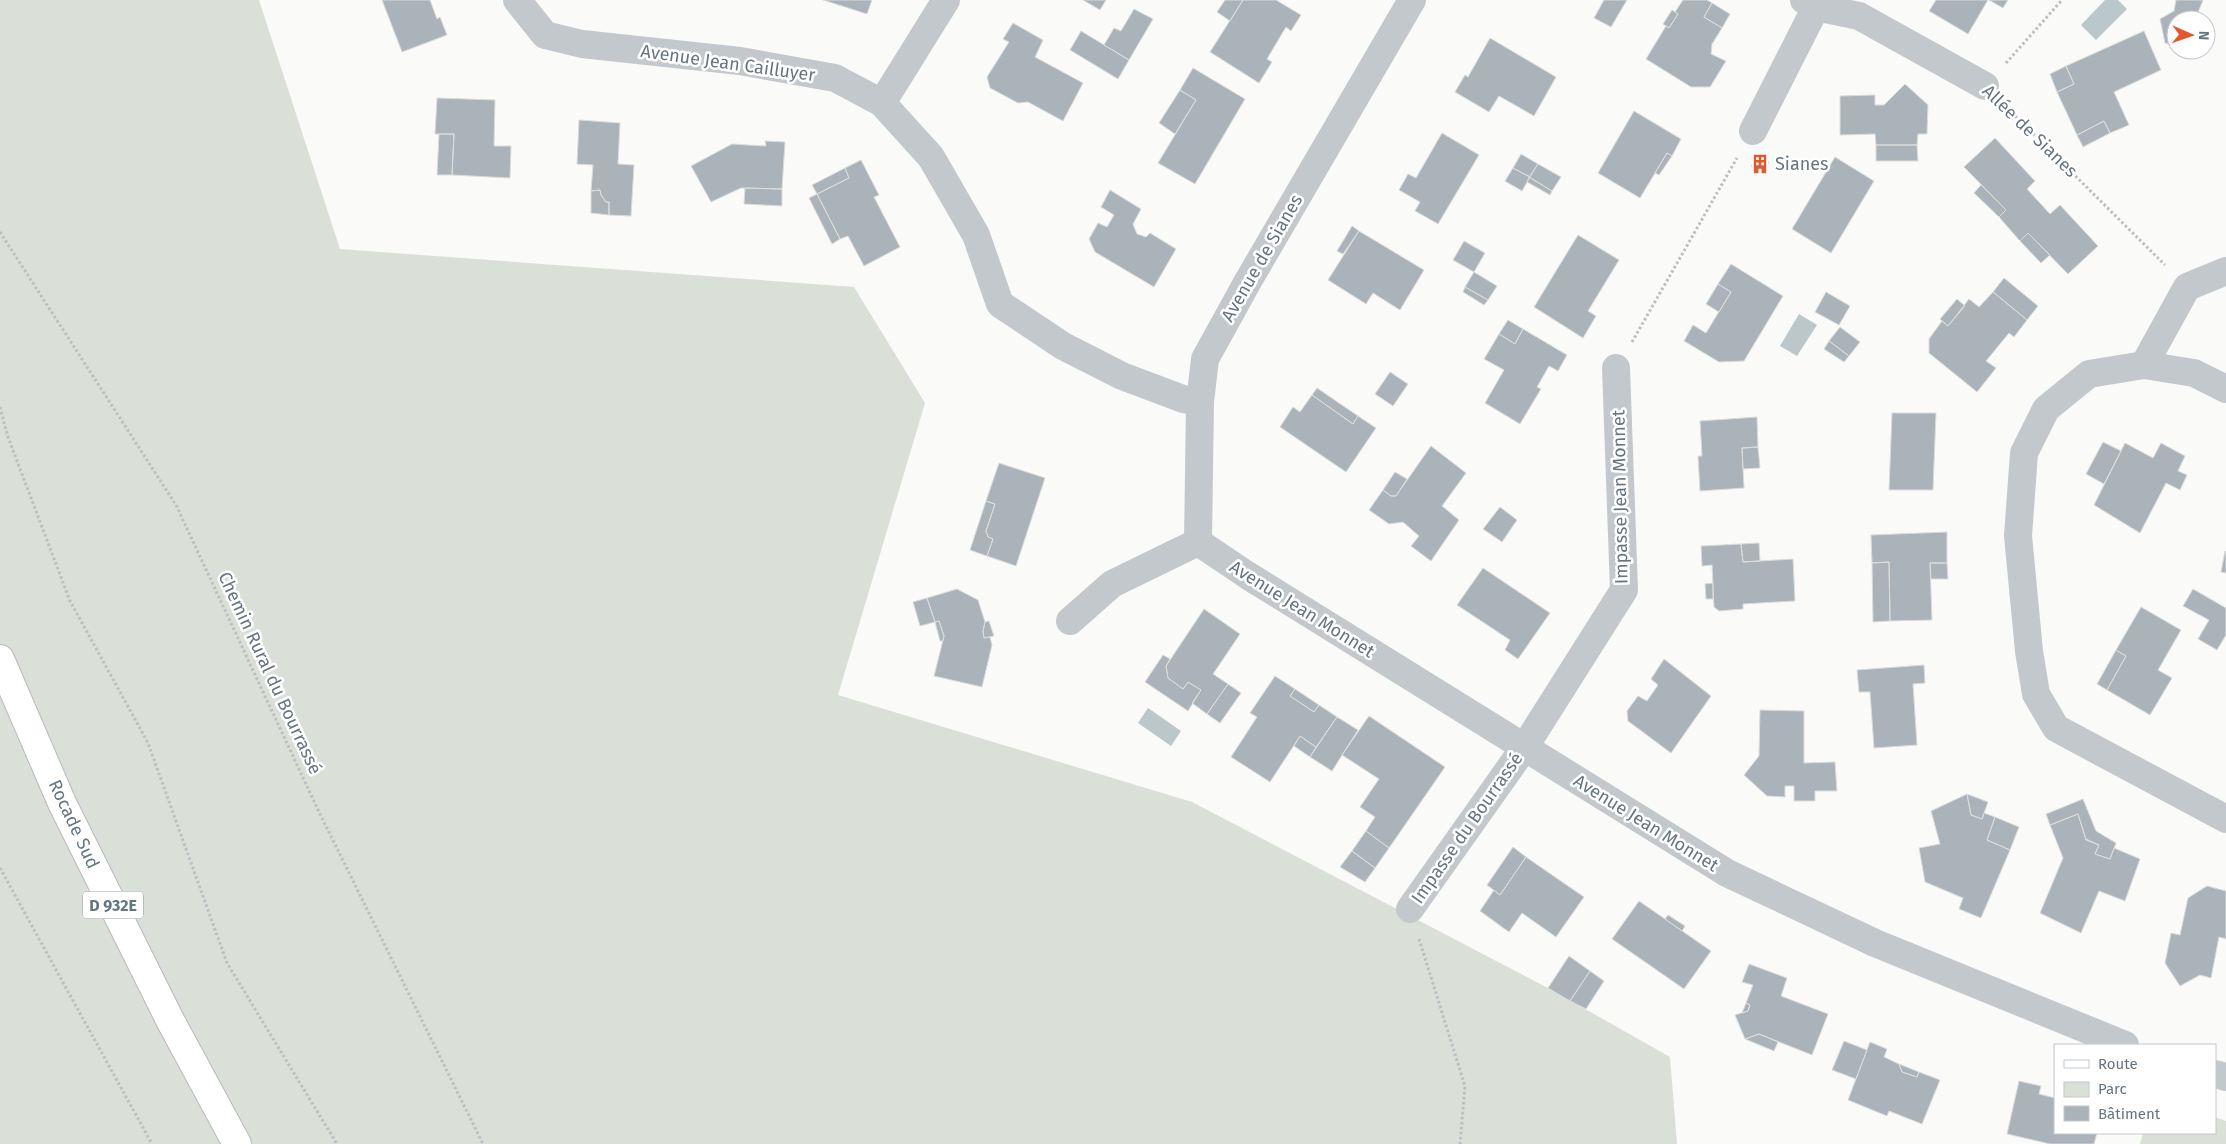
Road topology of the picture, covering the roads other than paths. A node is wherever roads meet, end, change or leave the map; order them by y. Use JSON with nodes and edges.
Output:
{"nodes":[{"id":1,"x":517,"y":0,"type":"edge"},
{"id":2,"x":946,"y":0,"type":"edge"},
{"id":3,"x":1412,"y":0,"type":"edge"},
{"id":4,"x":1814,"y":2,"type":"edge"},
{"id":5,"x":1985,"y":86,"type":"road end"},
{"id":6,"x":882,"y":103,"type":"junction"},
{"id":7,"x":1753,"y":132,"type":"road end"},
{"id":8,"x":2226,"y":271,"type":"edge"},
{"id":9,"x":2144,"y":364,"type":"junction"},
{"id":10,"x":1616,"y":368,"type":"road end"},
{"id":11,"x":2226,"y":389,"type":"edge"},
{"id":12,"x":1200,"y":402,"type":"junction"},
{"id":13,"x":1198,"y":542,"type":"junction"},
{"id":14,"x":1070,"y":621,"type":"dead end"},
{"id":15,"x":0,"y":659,"type":"edge"},
{"id":16,"x":1524,"y":748,"type":"junction"},
{"id":17,"x":2226,"y":819,"type":"edge"},
{"id":18,"x":1410,"y":909,"type":"road end"},
{"id":19,"x":2123,"y":1044,"type":"edge"},
{"id":20,"x":237,"y":1144,"type":"edge"}],
"edges":[{"from":1,"to":6,"type":"street","name":"Avenue Jean Cailluyer"},
{"from":2,"to":6,"type":"street"},
{"from":3,"to":12,"type":"street","name":"Avenue de Sianes"},
{"from":4,"to":5,"type":"street","name":"Allée de Sianes"},
{"from":4,"to":7,"type":"street","name":"Allée de Sianes"},
{"from":6,"to":12,"type":"street","name":"Avenue Jean Cailluyer"},
{"from":8,"to":9,"type":"street"},
{"from":9,"to":11,"type":"street"},
{"from":9,"to":17,"type":"street"},
{"from":10,"to":16,"type":"street","name":"Impasse Jean Monnet"},
{"from":12,"to":13,"type":"street","name":"Avenue de Sianes"},
{"from":13,"to":14,"type":"street"},
{"from":13,"to":16,"type":"street","name":"Avenue Jean Monnet"},
{"from":15,"to":20,"type":"main road","name":"Rocade Sud","number":"D 932E"},
{"from":16,"to":18,"type":"street","name":"Impasse du Bourrassé"},
{"from":16,"to":19,"type":"street","name":"Avenue Jean Monnet"}]}
